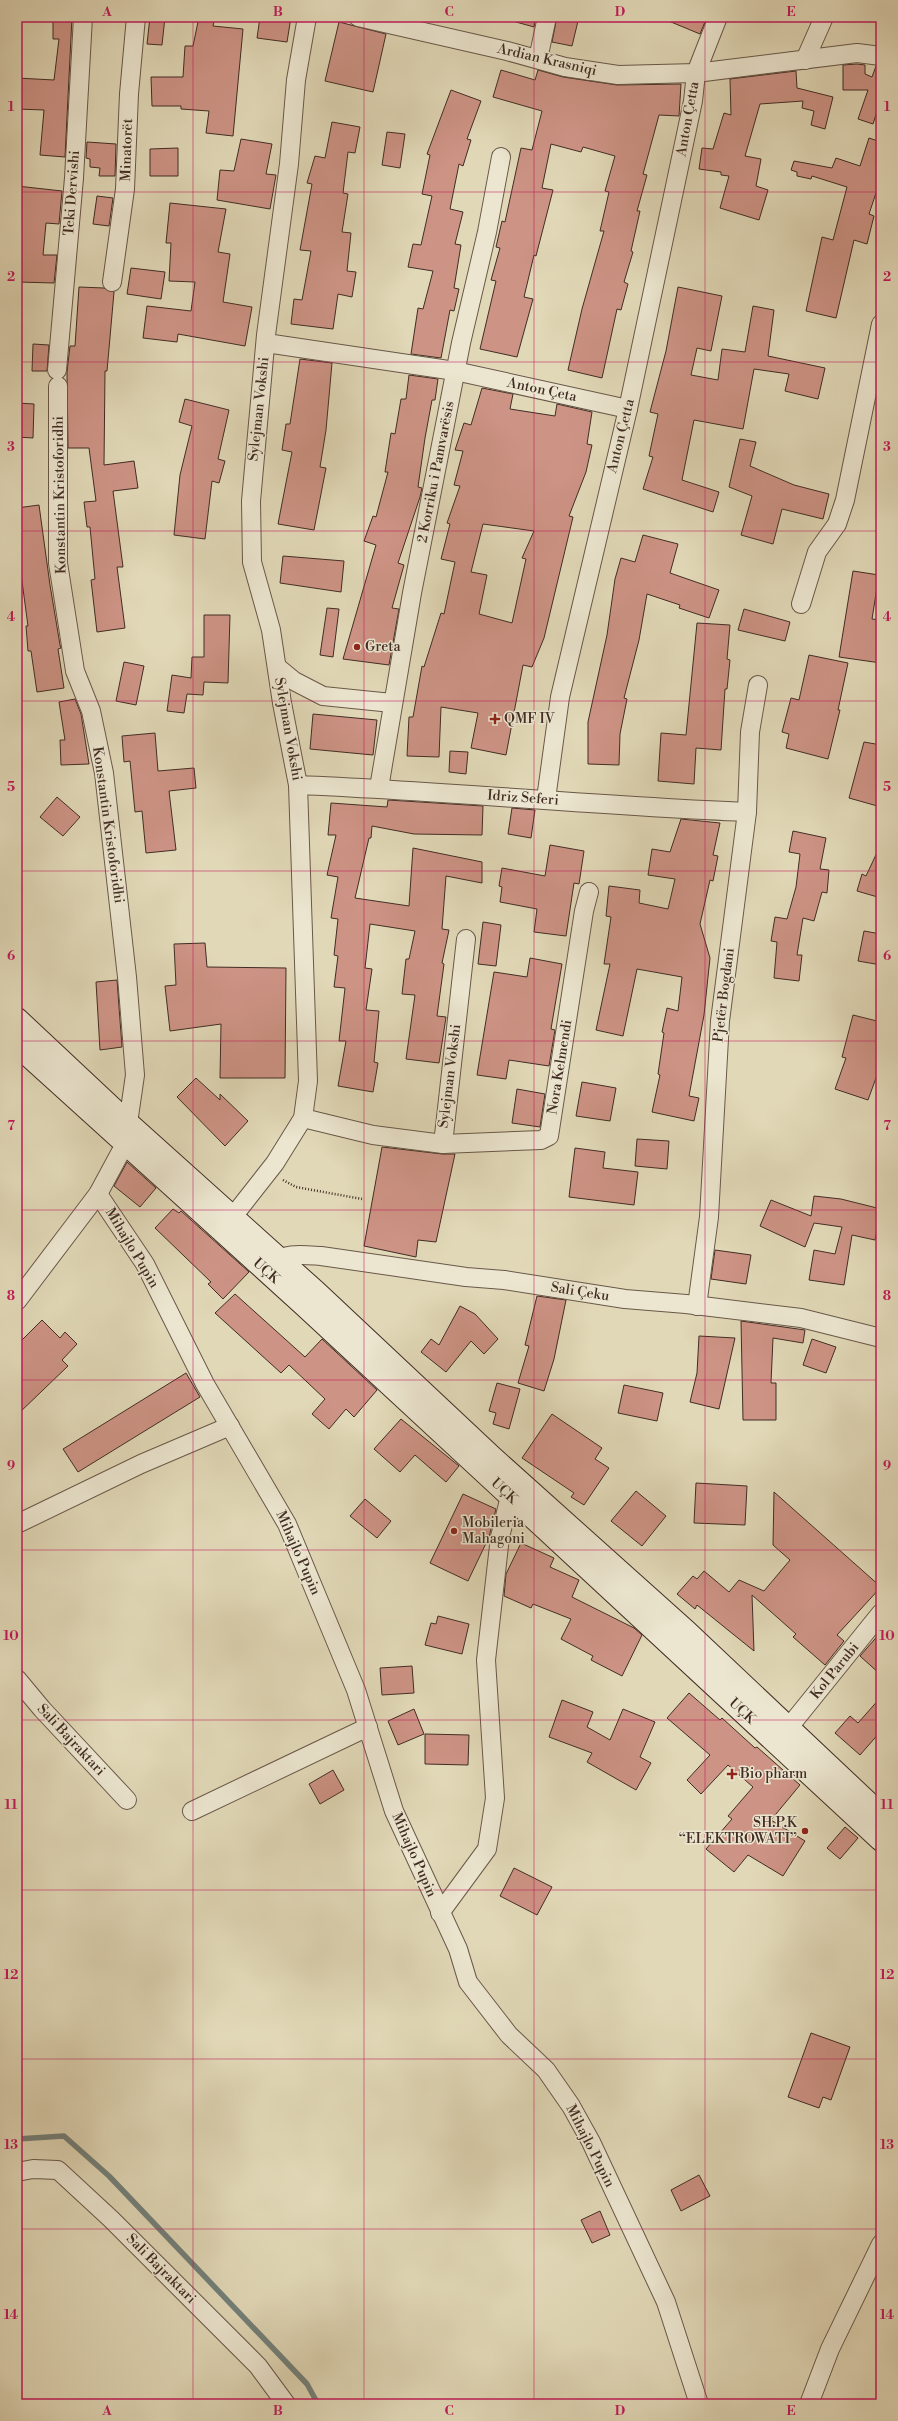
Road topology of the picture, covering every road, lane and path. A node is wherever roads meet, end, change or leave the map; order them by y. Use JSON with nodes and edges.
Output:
{"nodes":[{"id":1,"x":84,"y":17,"type":"edge"},
{"id":2,"x":136,"y":17,"type":"edge"},
{"id":3,"x":307,"y":17,"type":"edge"},
{"id":4,"x":358,"y":17,"type":"edge"},
{"id":5,"x":547,"y":17,"type":"edge"},
{"id":6,"x":718,"y":17,"type":"edge"},
{"id":7,"x":824,"y":17,"type":"edge"},
{"id":8,"x":881,"y":56,"type":"edge"},
{"id":9,"x":538,"y":59,"type":"junction"},
{"id":10,"x":806,"y":60,"type":"junction"},
{"id":11,"x":696,"y":73,"type":"junction"},
{"id":12,"x":501,"y":157,"type":"dead end"},
{"id":13,"x":112,"y":282,"type":"dead end"},
{"id":14,"x":881,"y":324,"type":"edge"},
{"id":15,"x":266,"y":343,"type":"junction"},
{"id":16,"x":456,"y":371,"type":"junction"},
{"id":17,"x":57,"y":378,"type":"joint"},
{"id":18,"x":628,"y":409,"type":"junction"},
{"id":19,"x":801,"y":604,"type":"dead end"},
{"id":20,"x":277,"y":667,"type":"junction"},
{"id":21,"x":758,"y":685,"type":"dead end"},
{"id":22,"x":392,"y":703,"type":"junction"},
{"id":23,"x":298,"y":785,"type":"junction"},
{"id":24,"x":379,"y":788,"type":"junction"},
{"id":25,"x":546,"y":799,"type":"junction"},
{"id":26,"x":747,"y":812,"type":"junction"},
{"id":27,"x":589,"y":892,"type":"dead end"},
{"id":28,"x":466,"y":939,"type":"dead end"},
{"id":29,"x":17,"y":1019,"type":"edge"},
{"id":30,"x":17,"y":1045,"type":"edge"},
{"id":31,"x":303,"y":1118,"type":"junction"},
{"id":32,"x":127,"y":1134,"type":"junction"},
{"id":33,"x":443,"y":1144,"type":"junction"},
{"id":34,"x":268,"y":1172,"type":"junction"},
{"id":35,"x":98,"y":1194,"type":"junction"},
{"id":36,"x":362,"y":1199,"type":"dead end"},
{"id":37,"x":227,"y":1224,"type":"junction"},
{"id":38,"x":271,"y":1264,"type":"junction"},
{"id":39,"x":18,"y":1296,"type":"edge"},
{"id":40,"x":697,"y":1306,"type":"junction"},
{"id":41,"x":881,"y":1338,"type":"edge"},
{"id":42,"x":230,"y":1426,"type":"junction"},
{"id":43,"x":512,"y":1486,"type":"junction"},
{"id":44,"x":17,"y":1524,"type":"edge"},
{"id":45,"x":881,"y":1613,"type":"edge"},
{"id":46,"x":17,"y":1679,"type":"edge"},
{"id":47,"x":368,"y":1727,"type":"junction"},
{"id":48,"x":782,"y":1736,"type":"junction"},
{"id":49,"x":126,"y":1800,"type":"dead end"},
{"id":50,"x":192,"y":1811,"type":"dead end"},
{"id":51,"x":881,"y":1815,"type":"edge"},
{"id":52,"x":881,"y":1840,"type":"edge"},
{"id":53,"x":440,"y":1913,"type":"junction"},
{"id":54,"x":17,"y":2172,"type":"edge"},
{"id":55,"x":881,"y":2244,"type":"edge"},
{"id":56,"x":286,"y":2404,"type":"edge"},
{"id":57,"x":699,"y":2404,"type":"edge"},
{"id":58,"x":810,"y":2404,"type":"edge"}],
"edges":[{"from":1,"to":17,"type":"street","name":"Teki Dervishi"},
{"from":2,"to":13,"type":"street","name":"Minatorët"},
{"from":3,"to":15,"type":"street","name":"Sylejman Vokshi"},
{"from":4,"to":9,"type":"street","name":"Ardian Krasniqi"},
{"from":5,"to":9,"type":"street"},
{"from":6,"to":11,"type":"street","name":"Anton Çetta"},
{"from":7,"to":10,"type":"street"},
{"from":8,"to":10,"type":"street","name":"Ardian Krasniqi"},
{"from":9,"to":11,"type":"street","name":"Ardian Krasniqi"},
{"from":10,"to":11,"type":"street","name":"Ardian Krasniqi"},
{"from":11,"to":18,"type":"street","name":"Anton Çetta"},
{"from":12,"to":16,"type":"street","name":"2 Korriku i Pamvarësis"},
{"from":14,"to":19,"type":"street"},
{"from":15,"to":16,"type":"street","name":"Sylejman Vokshi"},
{"from":15,"to":20,"type":"street","name":"Sylejman Vokshi"},
{"from":16,"to":18,"type":"street","name":"Anton Çeta"},
{"from":16,"to":22,"type":"street","name":"2 Korriku i Pamvarësis"},
{"from":17,"to":32,"type":"street","name":"Konstantin Kristoforidhi"},
{"from":18,"to":25,"type":"street","name":"Anton Çetta"},
{"from":20,"to":22,"type":"street"},
{"from":20,"to":23,"type":"street","name":"Sylejman Vokshi"},
{"from":21,"to":26,"type":"street","name":"Pjetër Bogdani"},
{"from":22,"to":24,"type":"street","name":"2 Korriku i Pamvarësis"},
{"from":23,"to":24,"type":"street","name":"Idriz Seferi"},
{"from":23,"to":31,"type":"street","name":"Sylejman Vokshi"},
{"from":24,"to":25,"type":"street","name":"Idriz Seferi"},
{"from":25,"to":26,"type":"street","name":"Idriz Seferi"},
{"from":26,"to":40,"type":"street","name":"Pjetër Bogdani"},
{"from":27,"to":33,"type":"street","name":"Nora Kelmendi"},
{"from":28,"to":33,"type":"street","name":"Sylejman Vokshi"},
{"from":29,"to":32,"type":"main road","name":"UÇK"},
{"from":30,"to":32,"type":"main road","name":"UÇK"},
{"from":31,"to":33,"type":"street","name":"Sylejman Vokshi"},
{"from":31,"to":34,"type":"street","name":"Sylejman Vokshi"},
{"from":32,"to":35,"type":"street"},
{"from":32,"to":37,"type":"main road","name":"UÇK"},
{"from":34,"to":36,"type":"path"},
{"from":34,"to":37,"type":"street","name":"Sylejman Vokshi"},
{"from":35,"to":39,"type":"street"},
{"from":35,"to":42,"type":"street","name":"Mihajlo Pupin"},
{"from":37,"to":38,"type":"main road","name":"UÇK"},
{"from":38,"to":40,"type":"street","name":"Sali Çeku"},
{"from":38,"to":43,"type":"main road","name":"UÇK"},
{"from":40,"to":41,"type":"street","name":"Sali Çeku"},
{"from":42,"to":44,"type":"street"},
{"from":42,"to":47,"type":"street","name":"Mihajlo Pupin"},
{"from":43,"to":48,"type":"main road","name":"UÇK"},
{"from":43,"to":53,"type":"street","name":"Mihajlo Pupin"},
{"from":45,"to":48,"type":"street","name":"Kol Parubi"},
{"from":46,"to":49,"type":"street","name":"Sali Bajraktari"},
{"from":47,"to":50,"type":"street"},
{"from":47,"to":53,"type":"street","name":"Mihajlo Pupin"},
{"from":48,"to":51,"type":"main road","name":"UÇK"},
{"from":48,"to":52,"type":"main road","name":"UÇK"},
{"from":53,"to":57,"type":"street","name":"Mihajlo Pupin"},
{"from":54,"to":56,"type":"street","name":"Sali Bajraktari"},
{"from":55,"to":58,"type":"street"}]}
